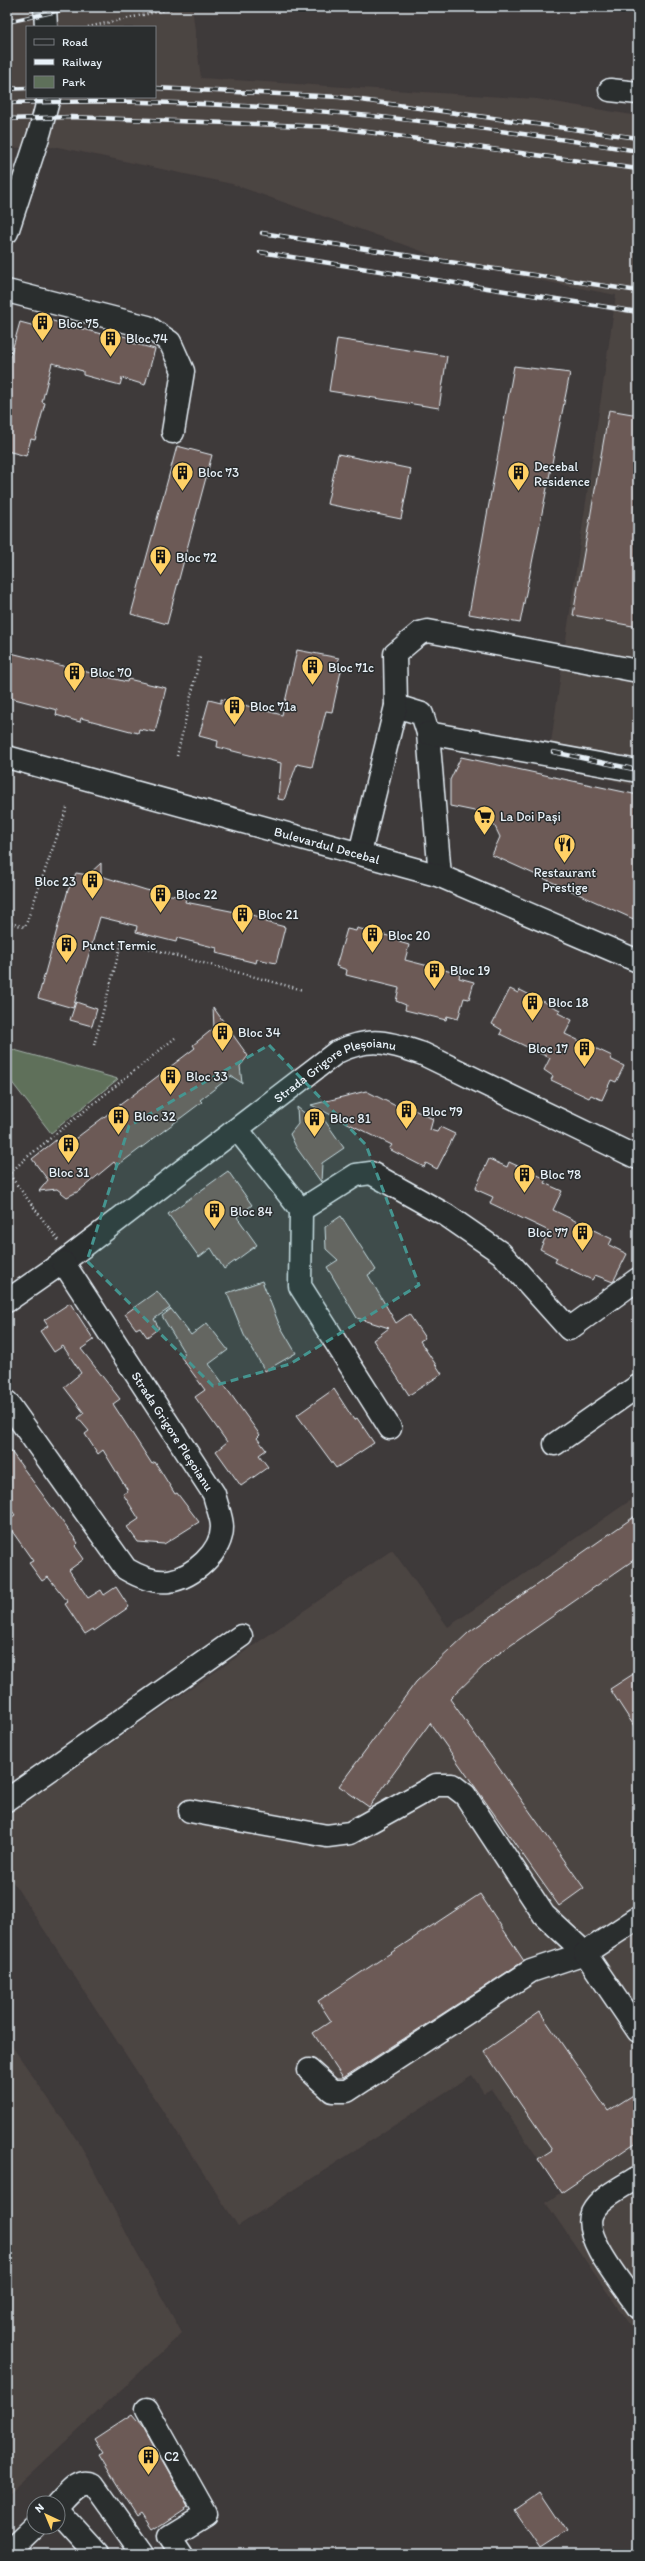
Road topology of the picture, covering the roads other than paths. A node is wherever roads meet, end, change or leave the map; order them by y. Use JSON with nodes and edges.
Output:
{"nodes":[{"id":1,"x":45,"y":7,"type":"edge"},
{"id":2,"x":46,"y":26,"type":"edge"},
{"id":3,"x":610,"y":90,"type":"dead end"},
{"id":4,"x":638,"y":93,"type":"edge"},
{"id":5,"x":49,"y":98,"type":"edge"},
{"id":6,"x":7,"y":232,"type":"edge"},
{"id":7,"x":7,"y":291,"type":"edge"},
{"id":8,"x":173,"y":432,"type":"dead end"},
{"id":9,"x":638,"y":671,"type":"edge"},
{"id":10,"x":396,"y":706,"type":"junction"},
{"id":11,"x":428,"y":733,"type":"junction"},
{"id":12,"x":7,"y":757,"type":"edge"},
{"id":13,"x":638,"y":771,"type":"edge"},
{"id":14,"x":360,"y":853,"type":"junction"},
{"id":15,"x":440,"y":876,"type":"junction"},
{"id":16,"x":638,"y":961,"type":"edge"},
{"id":17,"x":237,"y":1129,"type":"junction"},
{"id":18,"x":638,"y":1158,"type":"edge"},
{"id":19,"x":301,"y":1210,"type":"junction"},
{"id":20,"x":67,"y":1259,"type":"junction"},
{"id":21,"x":638,"y":1279,"type":"edge"},
{"id":22,"x":7,"y":1300,"type":"edge"},
{"id":23,"x":638,"y":1386,"type":"edge"},
{"id":24,"x":7,"y":1402,"type":"edge"},
{"id":25,"x":390,"y":1428,"type":"dead end"},
{"id":26,"x":555,"y":1444,"type":"dead end"},
{"id":27,"x":241,"y":1636,"type":"dead end"},
{"id":28,"x":7,"y":1800,"type":"edge"},
{"id":29,"x":190,"y":1811,"type":"dead end"},
{"id":30,"x":638,"y":1918,"type":"edge"},
{"id":31,"x":584,"y":1953,"type":"junction"},
{"id":32,"x":638,"y":2031,"type":"edge"},
{"id":33,"x":309,"y":2070,"type":"dead end"},
{"id":34,"x":638,"y":2176,"type":"edge"},
{"id":35,"x":638,"y":2307,"type":"edge"},
{"id":36,"x":147,"y":2409,"type":"dead end"},
{"id":37,"x":66,"y":2496,"type":"edge"},
{"id":38,"x":66,"y":2519,"type":"edge"},
{"id":39,"x":26,"y":2535,"type":"edge"},
{"id":40,"x":7,"y":2554,"type":"edge"},
{"id":41,"x":98,"y":2554,"type":"edge"},
{"id":42,"x":143,"y":2554,"type":"edge"},
{"id":43,"x":182,"y":2554,"type":"edge"}],
"edges":[{"from":1,"to":2,"type":"street"},
{"from":3,"to":4,"type":"street"},
{"from":5,"to":6,"type":"street"},
{"from":7,"to":8,"type":"street"},
{"from":9,"to":10,"type":"street"},
{"from":10,"to":11,"type":"street"},
{"from":10,"to":14,"type":"street"},
{"from":11,"to":13,"type":"street"},
{"from":11,"to":15,"type":"street"},
{"from":12,"to":14,"type":"street","name":"Bulevardul Decebal"},
{"from":14,"to":15,"type":"street","name":"Bulevardul Decebal"},
{"from":15,"to":16,"type":"street","name":"Bulevardul Decebal"},
{"from":17,"to":18,"type":"street","name":"Strada Grigore Pleșoianu"},
{"from":17,"to":19,"type":"street"},
{"from":17,"to":20,"type":"street","name":"Strada Grigore Pleșoianu"},
{"from":19,"to":21,"type":"street"},
{"from":19,"to":25,"type":"street"},
{"from":20,"to":22,"type":"street","name":"Strada Grigore Pleșoianu"},
{"from":20,"to":24,"type":"street","name":"Strada Grigore Pleșoianu"},
{"from":23,"to":26,"type":"street"},
{"from":27,"to":28,"type":"street"},
{"from":29,"to":31,"type":"street"},
{"from":30,"to":31,"type":"street"},
{"from":31,"to":32,"type":"street"},
{"from":31,"to":33,"type":"street"},
{"from":34,"to":35,"type":"street"},
{"from":36,"to":43,"type":"street"},
{"from":37,"to":42,"type":"street"},
{"from":38,"to":41,"type":"street"},
{"from":39,"to":40,"type":"street"}]}
